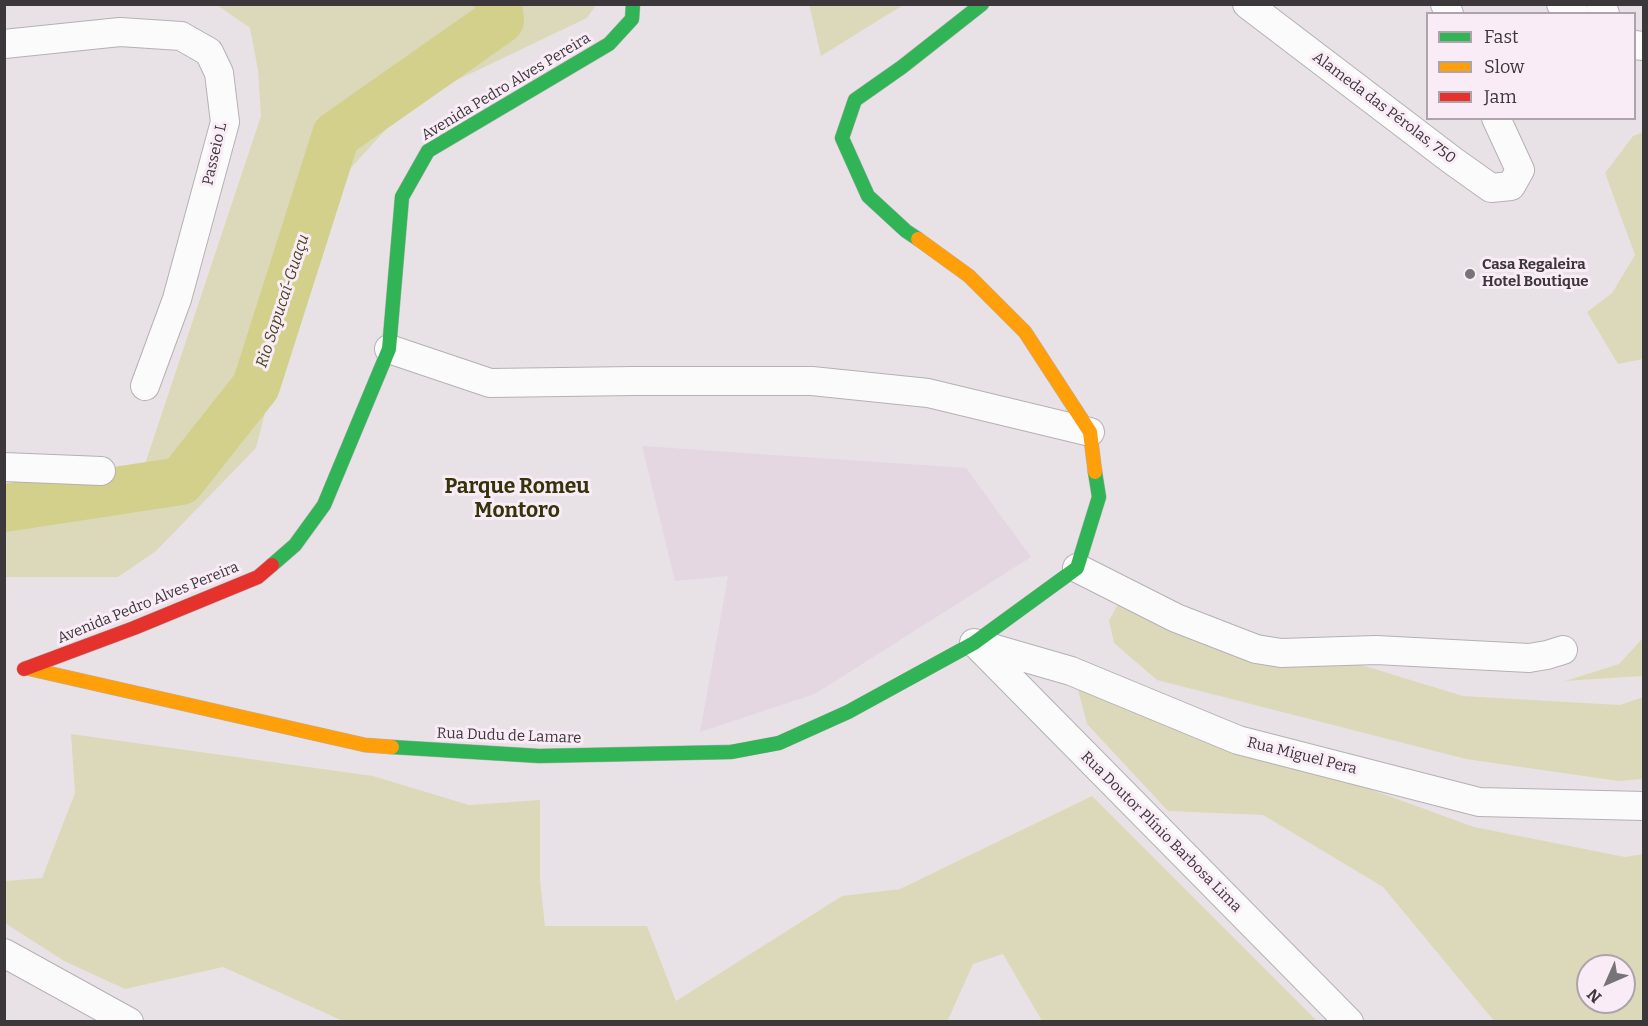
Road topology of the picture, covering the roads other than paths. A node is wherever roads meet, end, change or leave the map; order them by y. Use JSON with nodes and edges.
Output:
{"nodes":[{"id":1,"x":633,"y":4,"type":"edge"},
{"id":2,"x":982,"y":4,"type":"edge"},
{"id":3,"x":1247,"y":4,"type":"edge"},
{"id":4,"x":4,"y":44,"type":"edge"},
{"id":5,"x":1497,"y":120,"type":"edge"},
{"id":6,"x":389,"y":349,"type":"junction"},
{"id":7,"x":145,"y":386,"type":"dead end"},
{"id":8,"x":1090,"y":432,"type":"junction"},
{"id":9,"x":4,"y":467,"type":"edge"},
{"id":10,"x":101,"y":471,"type":"dead end"},
{"id":11,"x":1077,"y":568,"type":"junction"},
{"id":12,"x":974,"y":643,"type":"junction"},
{"id":13,"x":1563,"y":650,"type":"dead end"},
{"id":14,"x":21,"y":669,"type":"joint"},
{"id":15,"x":1644,"y":806,"type":"edge"},
{"id":16,"x":4,"y":953,"type":"edge"},
{"id":17,"x":129,"y":1022,"type":"edge"},
{"id":18,"x":1348,"y":1022,"type":"edge"}],
"edges":[{"from":1,"to":6,"type":"street","name":"Avenida Pedro Alves Pereira"},
{"from":2,"to":8,"type":"street"},
{"from":3,"to":5,"type":"street","name":"Alameda das Pérolas, 750"},
{"from":4,"to":7,"type":"street","name":"Passeio L"},
{"from":6,"to":8,"type":"street"},
{"from":6,"to":14,"type":"street","name":"Avenida Pedro Alves Pereira"},
{"from":8,"to":11,"type":"street"},
{"from":9,"to":10,"type":"street"},
{"from":11,"to":12,"type":"street","name":"Rua Dudu de Lamare"},
{"from":11,"to":13,"type":"street"},
{"from":12,"to":14,"type":"street","name":"Rua Dudu de Lamare"},
{"from":12,"to":15,"type":"street","name":"Rua Miguel Pera"},
{"from":12,"to":18,"type":"street","name":"Rua Doutor Plínio Barbosa Lima"},
{"from":16,"to":17,"type":"street"}]}
